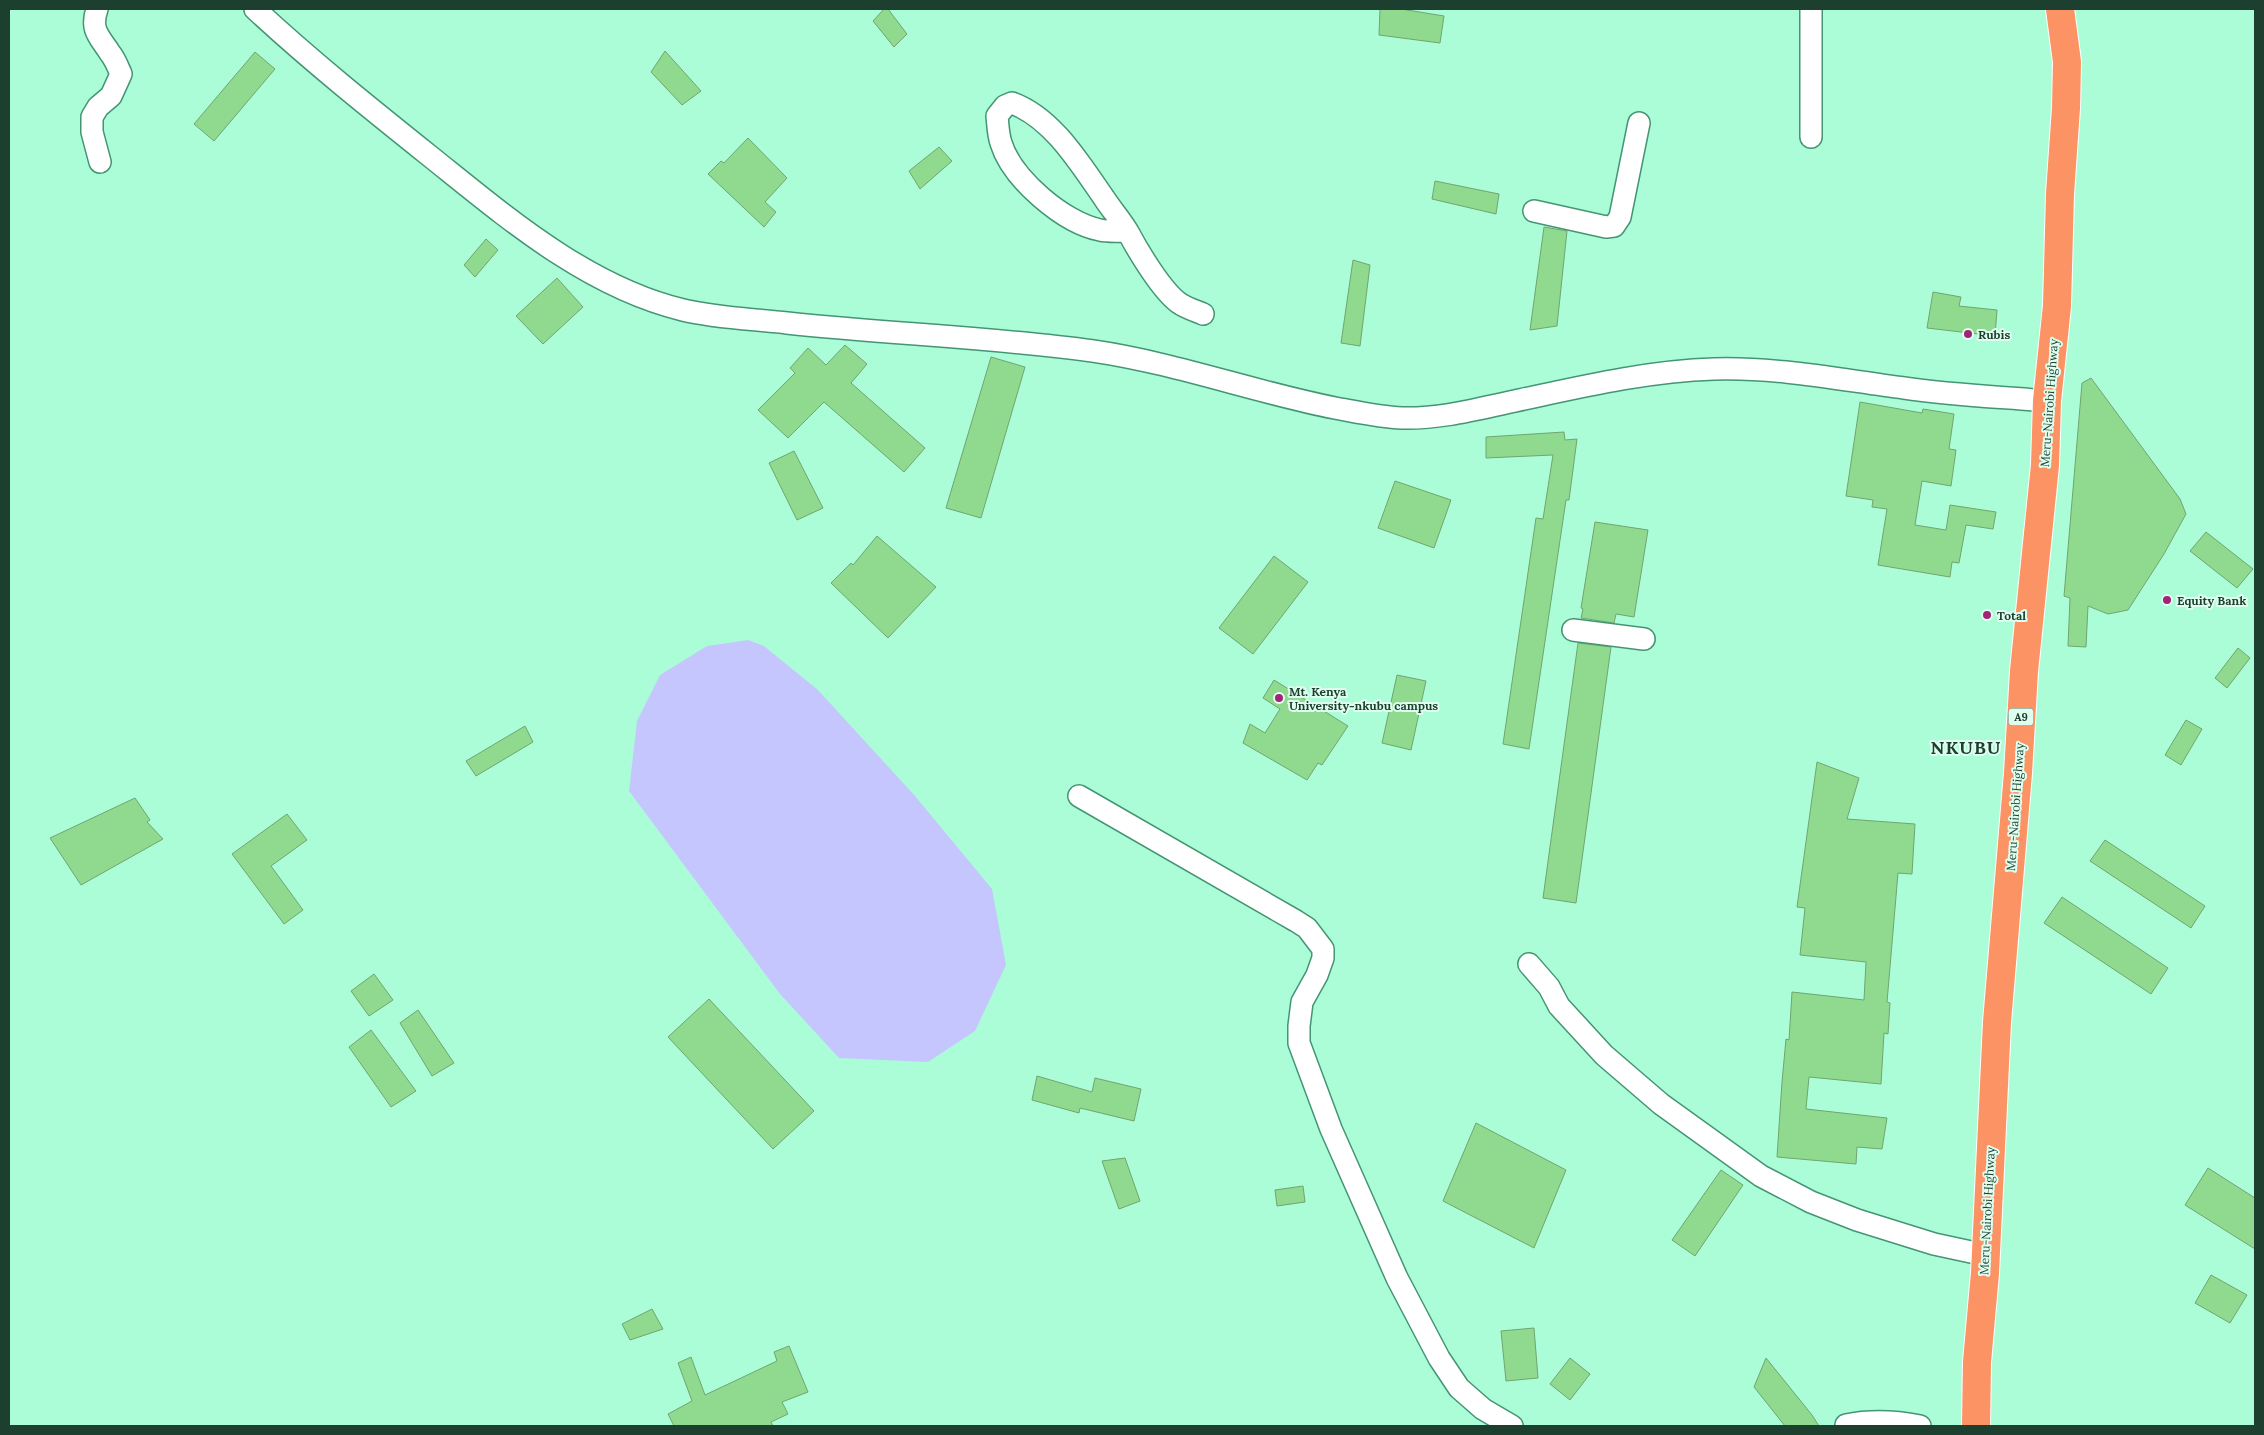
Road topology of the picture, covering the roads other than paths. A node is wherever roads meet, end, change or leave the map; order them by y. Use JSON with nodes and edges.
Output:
{"nodes":[{"id":1,"x":97,"y":9,"type":"edge"},
{"id":2,"x":255,"y":9,"type":"edge"},
{"id":3,"x":1811,"y":9,"type":"edge"},
{"id":4,"x":2060,"y":9,"type":"edge"},
{"id":5,"x":1639,"y":123,"type":"dead end"},
{"id":6,"x":1811,"y":137,"type":"dead end"},
{"id":7,"x":100,"y":162,"type":"dead end"},
{"id":8,"x":1534,"y":211,"type":"dead end"},
{"id":9,"x":1127,"y":231,"type":"junction"},
{"id":10,"x":1203,"y":314,"type":"dead end"},
{"id":11,"x":2047,"y":401,"type":"junction"},
{"id":12,"x":1573,"y":630,"type":"dead end"},
{"id":13,"x":1644,"y":639,"type":"dead end"},
{"id":14,"x":1079,"y":796,"type":"dead end"},
{"id":15,"x":1529,"y":964,"type":"dead end"},
{"id":16,"x":1985,"y":1256,"type":"junction"},
{"id":17,"x":1846,"y":1425,"type":"edge"},
{"id":18,"x":1512,"y":1426,"type":"edge"},
{"id":19,"x":1920,"y":1426,"type":"edge"},
{"id":20,"x":1976,"y":1426,"type":"edge"}],
"edges":[{"from":1,"to":7,"type":"street"},
{"from":2,"to":11,"type":"street"},
{"from":3,"to":6,"type":"street"},
{"from":4,"to":11,"type":"highway","name":"Meru-Nairobi Highway","number":"A9"},
{"from":5,"to":8,"type":"street"},
{"from":9,"to":9,"type":"street"},
{"from":9,"to":10,"type":"street"},
{"from":11,"to":16,"type":"highway","name":"Meru-Nairobi Highway","number":"A9"},
{"from":12,"to":13,"type":"street"},
{"from":14,"to":18,"type":"street"},
{"from":15,"to":16,"type":"street"},
{"from":16,"to":20,"type":"highway","name":"Meru-Nairobi Highway","number":"A9"},
{"from":17,"to":19,"type":"street"}]}
